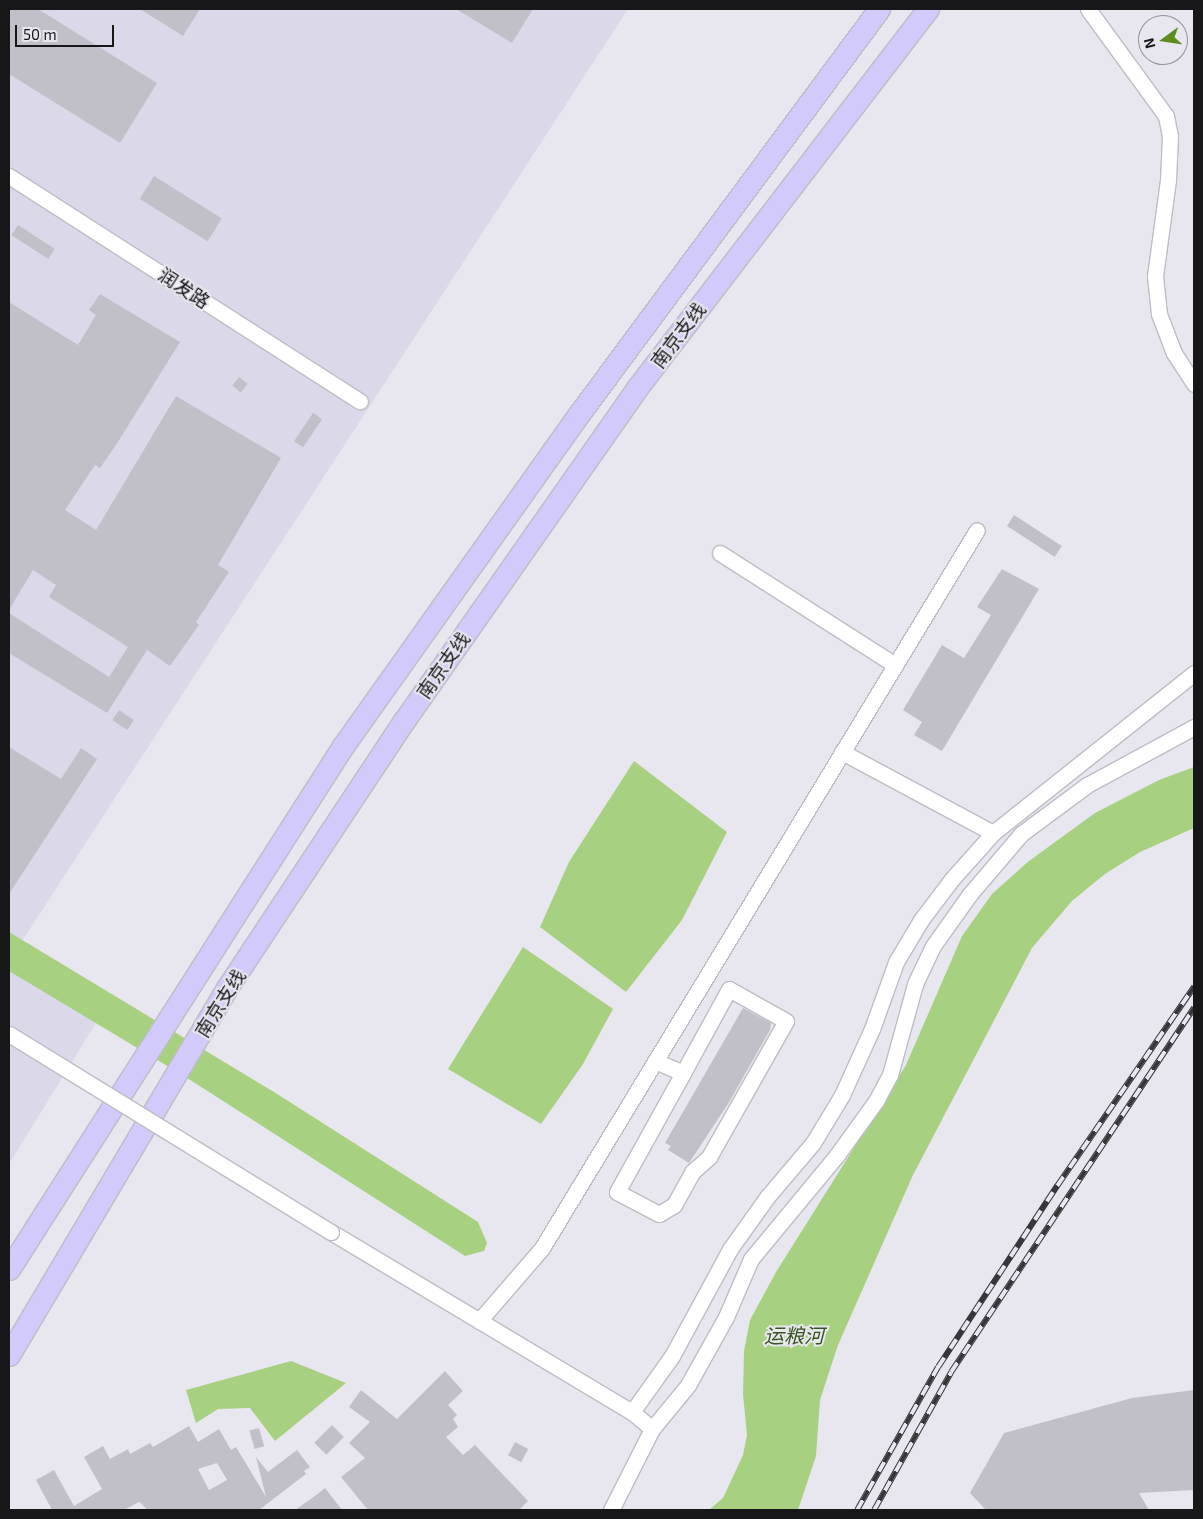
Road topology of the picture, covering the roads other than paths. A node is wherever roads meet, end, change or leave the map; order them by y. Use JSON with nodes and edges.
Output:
{"nodes":[{"id":1,"x":879,"y":9,"type":"edge"},
{"id":2,"x":928,"y":9,"type":"edge"},
{"id":3,"x":1088,"y":9,"type":"edge"},
{"id":4,"x":9,"y":176,"type":"edge"},
{"id":5,"x":1194,"y":384,"type":"edge"},
{"id":6,"x":360,"y":401,"type":"dead end"},
{"id":7,"x":978,"y":530,"type":"dead end"},
{"id":8,"x":720,"y":553,"type":"dead end"},
{"id":9,"x":895,"y":665,"type":"junction"},
{"id":10,"x":1194,"y":673,"type":"edge"},
{"id":11,"x":1194,"y":727,"type":"edge"},
{"id":12,"x":842,"y":752,"type":"junction"},
{"id":13,"x":993,"y":833,"type":"junction"},
{"id":14,"x":9,"y":1034,"type":"edge"},
{"id":15,"x":655,"y":1061,"type":"junction"},
{"id":16,"x":683,"y":1073,"type":"junction"},
{"id":17,"x":9,"y":1269,"type":"edge"},
{"id":18,"x":479,"y":1321,"type":"junction"},
{"id":19,"x":9,"y":1356,"type":"edge"},
{"id":20,"x":632,"y":1412,"type":"junction"},
{"id":21,"x":652,"y":1429,"type":"junction"},
{"id":22,"x":611,"y":1510,"type":"edge"}],
"edges":[{"from":1,"to":17,"type":"highway","name":"南京支线"},
{"from":2,"to":19,"type":"highway","name":"南京支线"},
{"from":3,"to":5,"type":"street"},
{"from":4,"to":6,"type":"street","name":"润发路"},
{"from":7,"to":9,"type":"street"},
{"from":8,"to":9,"type":"street"},
{"from":9,"to":12,"type":"street"},
{"from":10,"to":13,"type":"street"},
{"from":11,"to":21,"type":"street"},
{"from":12,"to":13,"type":"street"},
{"from":12,"to":15,"type":"street"},
{"from":13,"to":20,"type":"street"},
{"from":14,"to":18,"type":"street","bridge":true},
{"from":15,"to":16,"type":"street"},
{"from":15,"to":18,"type":"street"},
{"from":16,"to":16,"type":"street"},
{"from":18,"to":20,"type":"street"},
{"from":20,"to":21,"type":"street"},
{"from":21,"to":22,"type":"street"}]}
